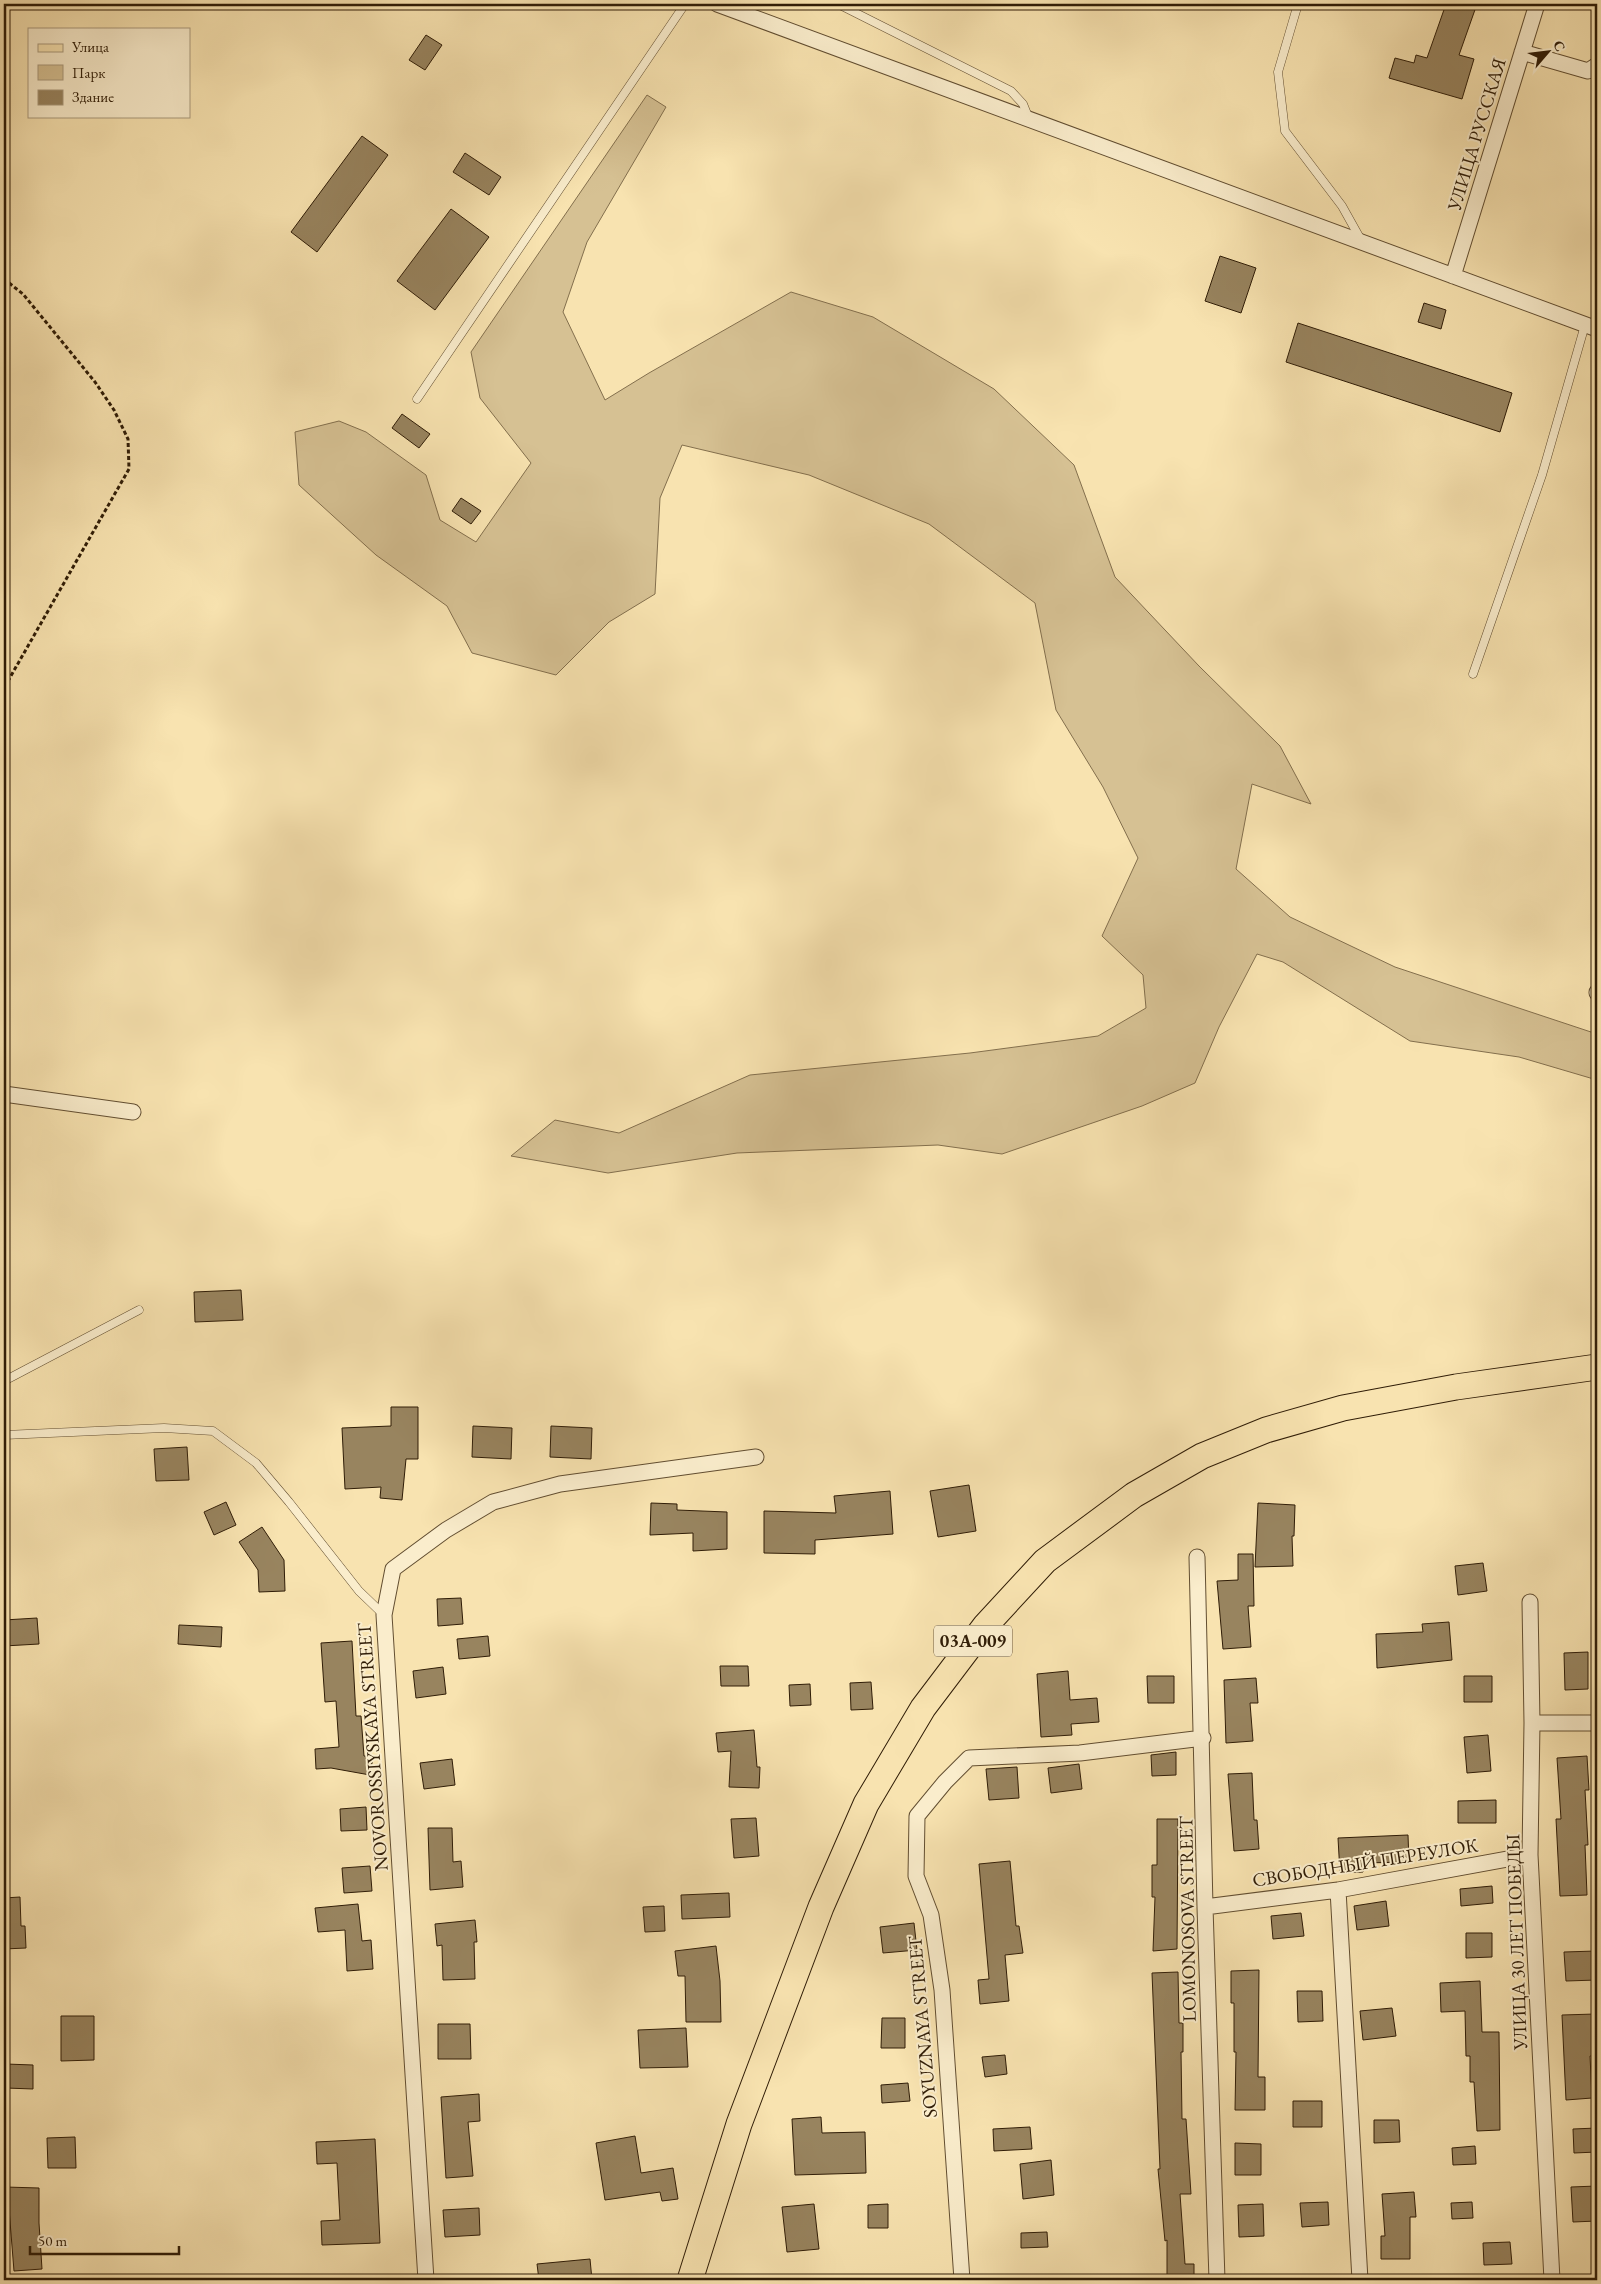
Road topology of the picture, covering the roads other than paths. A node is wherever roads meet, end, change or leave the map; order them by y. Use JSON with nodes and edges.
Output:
{"nodes":[{"id":1,"x":684,"y":4,"type":"edge"},
{"id":2,"x":717,"y":4,"type":"edge"},
{"id":3,"x":838,"y":4,"type":"edge"},
{"id":4,"x":1298,"y":4,"type":"edge"},
{"id":5,"x":1537,"y":4,"type":"edge"},
{"id":6,"x":1522,"y":52,"type":"junction"},
{"id":7,"x":1597,"y":65,"type":"edge"},
{"id":8,"x":1029,"y":119,"type":"junction"},
{"id":9,"x":1362,"y":242,"type":"junction"},
{"id":10,"x":1453,"y":276,"type":"junction"},
{"id":11,"x":1591,"y":327,"type":"edge"},
{"id":12,"x":417,"y":399,"type":"dead end"},
{"id":13,"x":1473,"y":674,"type":"dead end"},
{"id":14,"x":4,"y":1094,"type":"edge"},
{"id":15,"x":133,"y":1112,"type":"dead end"},
{"id":16,"x":138,"y":1310,"type":"dead end"},
{"id":17,"x":1597,"y":1367,"type":"edge"},
{"id":18,"x":4,"y":1381,"type":"edge"},
{"id":19,"x":4,"y":1435,"type":"edge"},
{"id":20,"x":756,"y":1457,"type":"dead end"},
{"id":21,"x":1197,"y":1557,"type":"dead end"},
{"id":22,"x":1530,"y":1602,"type":"dead end"},
{"id":23,"x":384,"y":1616,"type":"junction"},
{"id":24,"x":1532,"y":1723,"type":"junction"},
{"id":25,"x":1597,"y":1723,"type":"edge"},
{"id":26,"x":1203,"y":1738,"type":"junction"},
{"id":27,"x":1530,"y":1855,"type":"junction"},
{"id":28,"x":1338,"y":1890,"type":"junction"},
{"id":29,"x":1205,"y":1907,"type":"junction"},
{"id":30,"x":426,"y":2280,"type":"edge"},
{"id":31,"x":690,"y":2280,"type":"edge"},
{"id":32,"x":962,"y":2280,"type":"edge"},
{"id":33,"x":1218,"y":2280,"type":"edge"},
{"id":34,"x":1360,"y":2280,"type":"edge"},
{"id":35,"x":1552,"y":2280,"type":"edge"}],
"edges":[{"from":1,"to":12,"type":"lane"},
{"from":2,"to":8,"type":"street"},
{"from":3,"to":8,"type":"lane"},
{"from":4,"to":9,"type":"lane"},
{"from":5,"to":6,"type":"street","name":"УЛИЦА РУССКАЯ"},
{"from":6,"to":7,"type":"street"},
{"from":6,"to":10,"type":"street","name":"УЛИЦА РУССКАЯ"},
{"from":8,"to":9,"type":"street"},
{"from":9,"to":10,"type":"street"},
{"from":10,"to":11,"type":"street"},
{"from":11,"to":13,"type":"lane"},
{"from":14,"to":15,"type":"street"},
{"from":16,"to":18,"type":"lane"},
{"from":17,"to":31,"type":"main road","number":"03А-009"},
{"from":19,"to":23,"type":"lane"},
{"from":20,"to":23,"type":"street","name":"NOVOROSSIYSKAYA STREET"},
{"from":21,"to":26,"type":"street","name":"LOMONOSOVA STREET"},
{"from":22,"to":24,"type":"street","name":"УЛИЦА 30 ЛЕТ ПОБЕДЫ"},
{"from":23,"to":30,"type":"street","name":"NOVOROSSIYSKAYA STREET"},
{"from":24,"to":25,"type":"street"},
{"from":24,"to":27,"type":"street","name":"УЛИЦА 30 ЛЕТ ПОБЕДЫ"},
{"from":26,"to":29,"type":"street","name":"LOMONOSOVA STREET"},
{"from":26,"to":32,"type":"street","name":"SOYUZNAYA STREET"},
{"from":27,"to":28,"type":"street","name":"СВОБОДНЫЙ ПЕРЕУЛОК"},
{"from":27,"to":35,"type":"street","name":"УЛИЦА 30 ЛЕТ ПОБЕДЫ"},
{"from":28,"to":29,"type":"street","name":"СВОБОДНЫЙ ПЕРЕУЛОК"},
{"from":28,"to":34,"type":"street"},
{"from":29,"to":33,"type":"street","name":"LOMONOSOVA STREET"}]}
